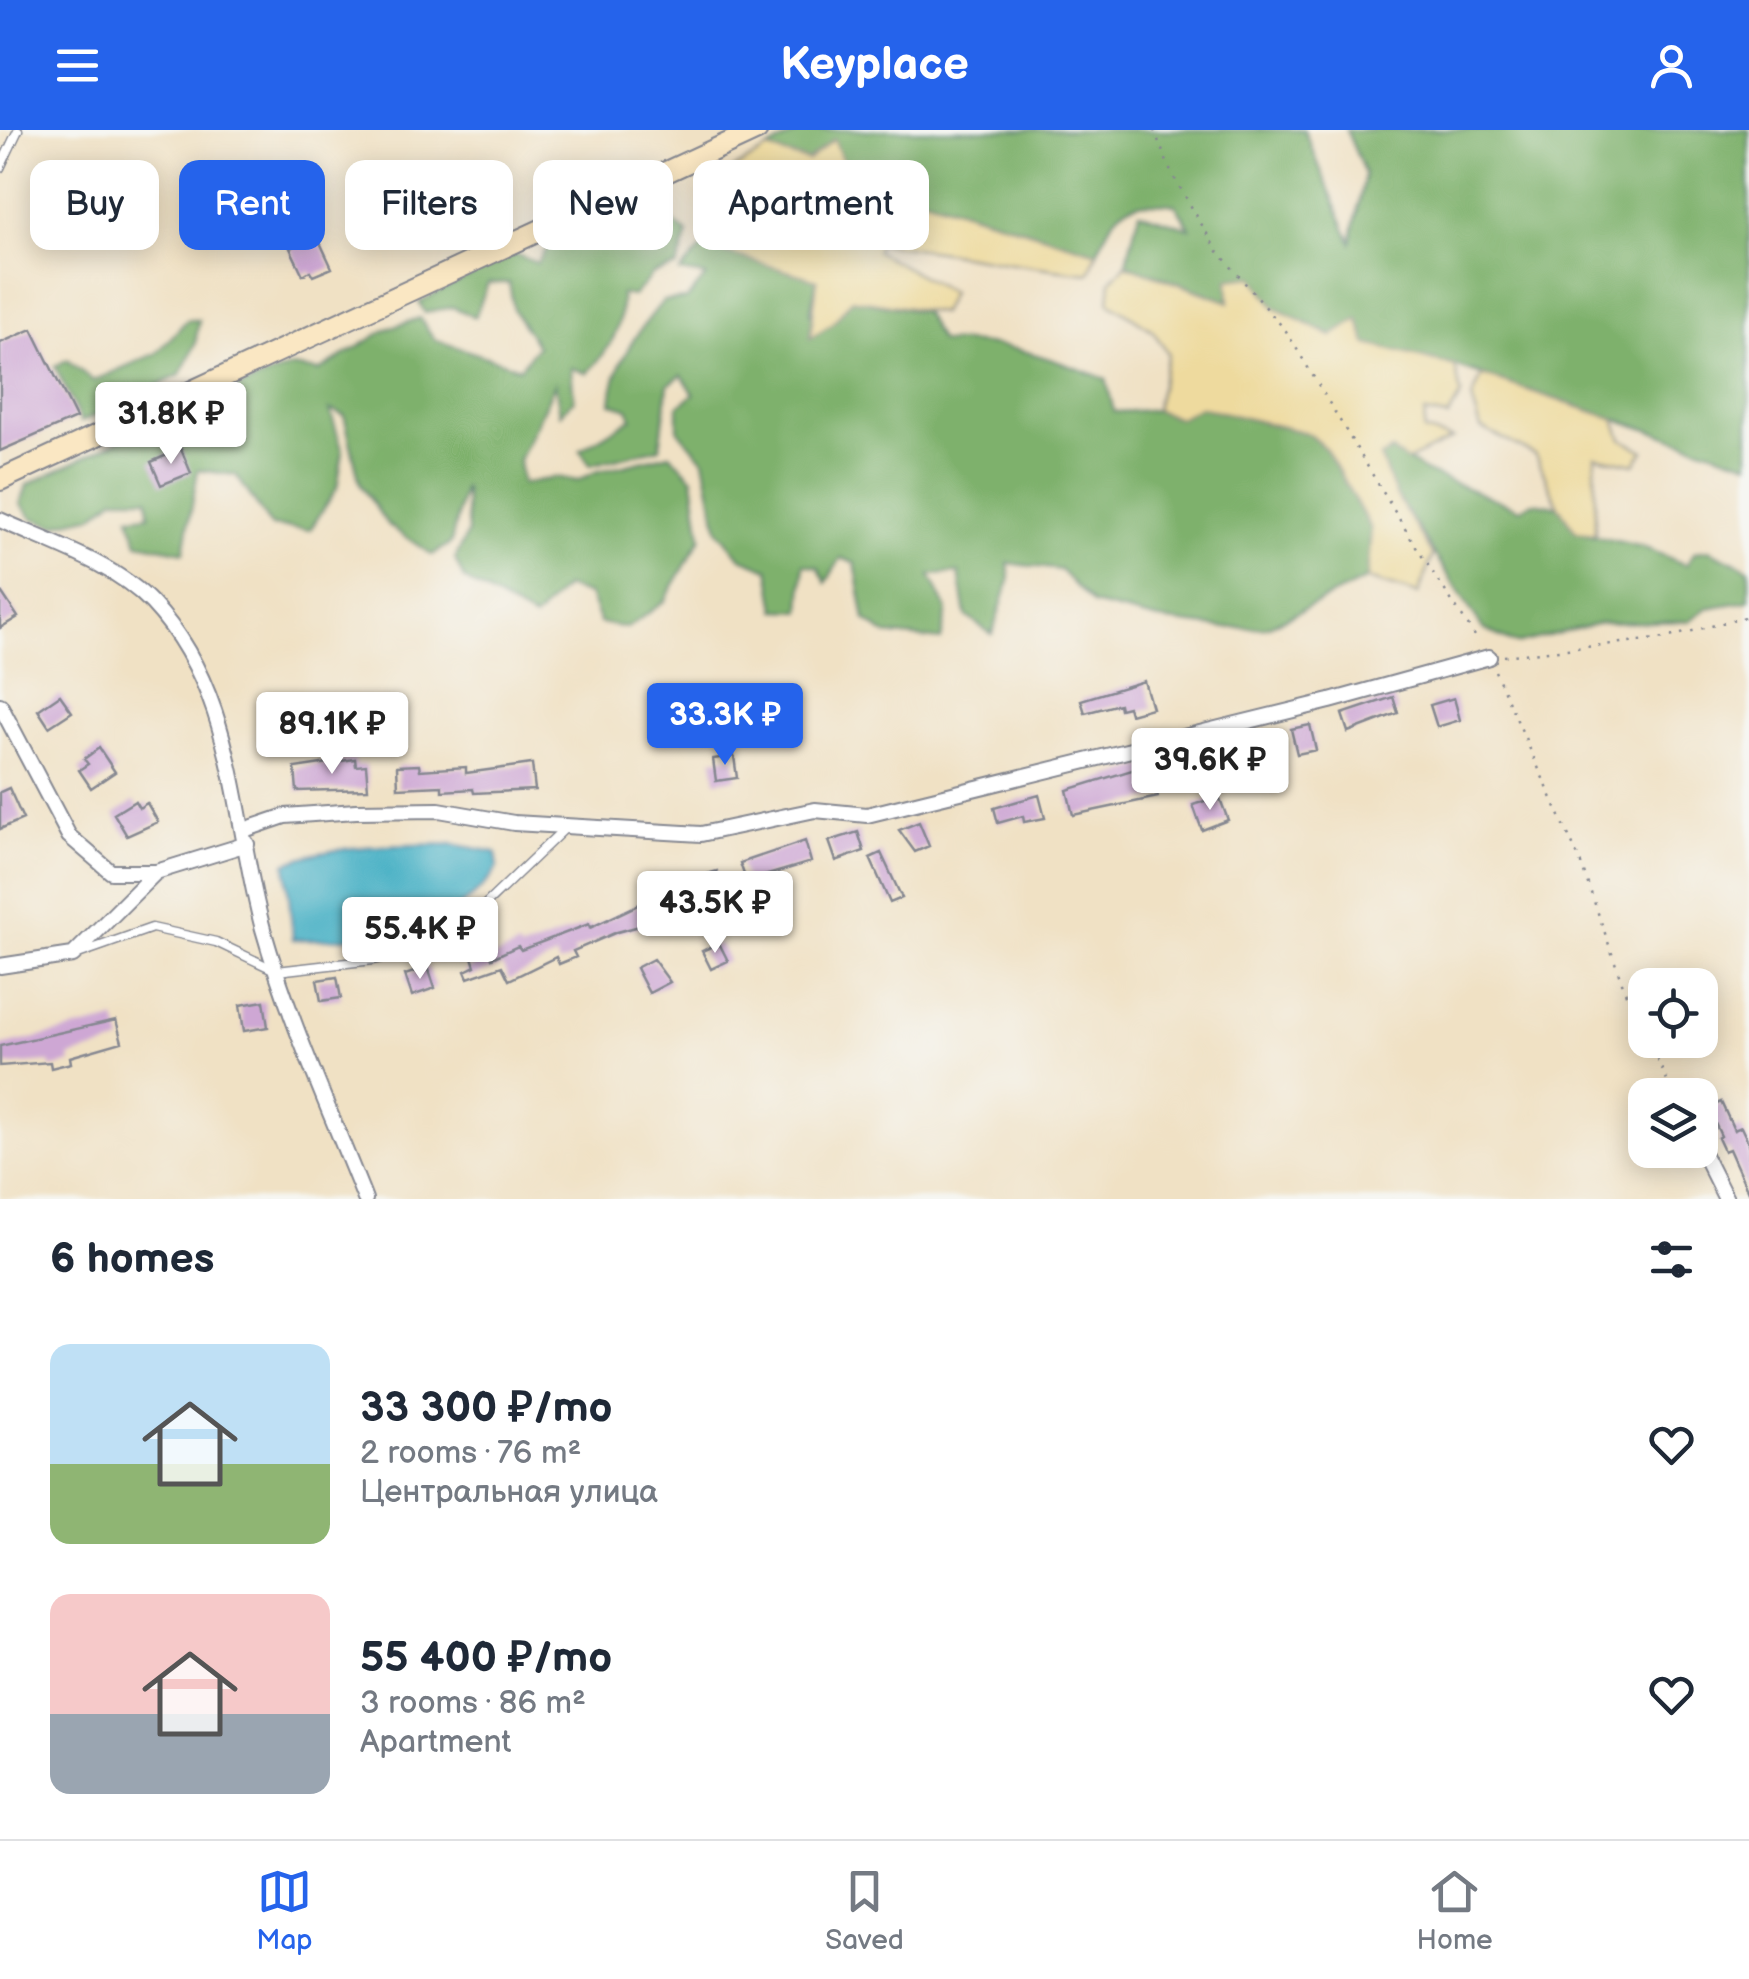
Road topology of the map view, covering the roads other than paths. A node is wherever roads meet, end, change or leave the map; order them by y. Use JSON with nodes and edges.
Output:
{"nodes":[{"id":1,"x":18,"y":130,"type":"edge"},
{"id":2,"x":757,"y":130,"type":"edge"},
{"id":3,"x":0,"y":168,"type":"edge"},
{"id":4,"x":0,"y":480,"type":"edge"},
{"id":5,"x":0,"y":520,"type":"edge"},
{"id":6,"x":1488,"y":657,"type":"road end"},
{"id":7,"x":0,"y":706,"type":"edge"},
{"id":8,"x":566,"y":827,"type":"junction"},
{"id":9,"x":245,"y":837,"type":"junction"},
{"id":10,"x":156,"y":872,"type":"junction"},
{"id":11,"x":73,"y":955,"type":"junction"},
{"id":12,"x":0,"y":966,"type":"edge"},
{"id":13,"x":276,"y":971,"type":"junction"},
{"id":14,"x":1710,"y":1168,"type":"edge"},
{"id":15,"x":365,"y":1199,"type":"edge"},
{"id":16,"x":1726,"y":1199,"type":"edge"}],
"edges":[{"from":1,"to":3,"type":"lane"},
{"from":2,"to":4,"type":"main road"},
{"from":5,"to":9,"type":"street"},
{"from":6,"to":8,"type":"street"},
{"from":7,"to":10,"type":"street"},
{"from":8,"to":9,"type":"street"},
{"from":8,"to":13,"type":"lane"},
{"from":9,"to":10,"type":"street"},
{"from":9,"to":13,"type":"street"},
{"from":10,"to":11,"type":"street"},
{"from":11,"to":12,"type":"street"},
{"from":11,"to":13,"type":"lane"},
{"from":13,"to":15,"type":"street"},
{"from":14,"to":16,"type":"street"}]}
